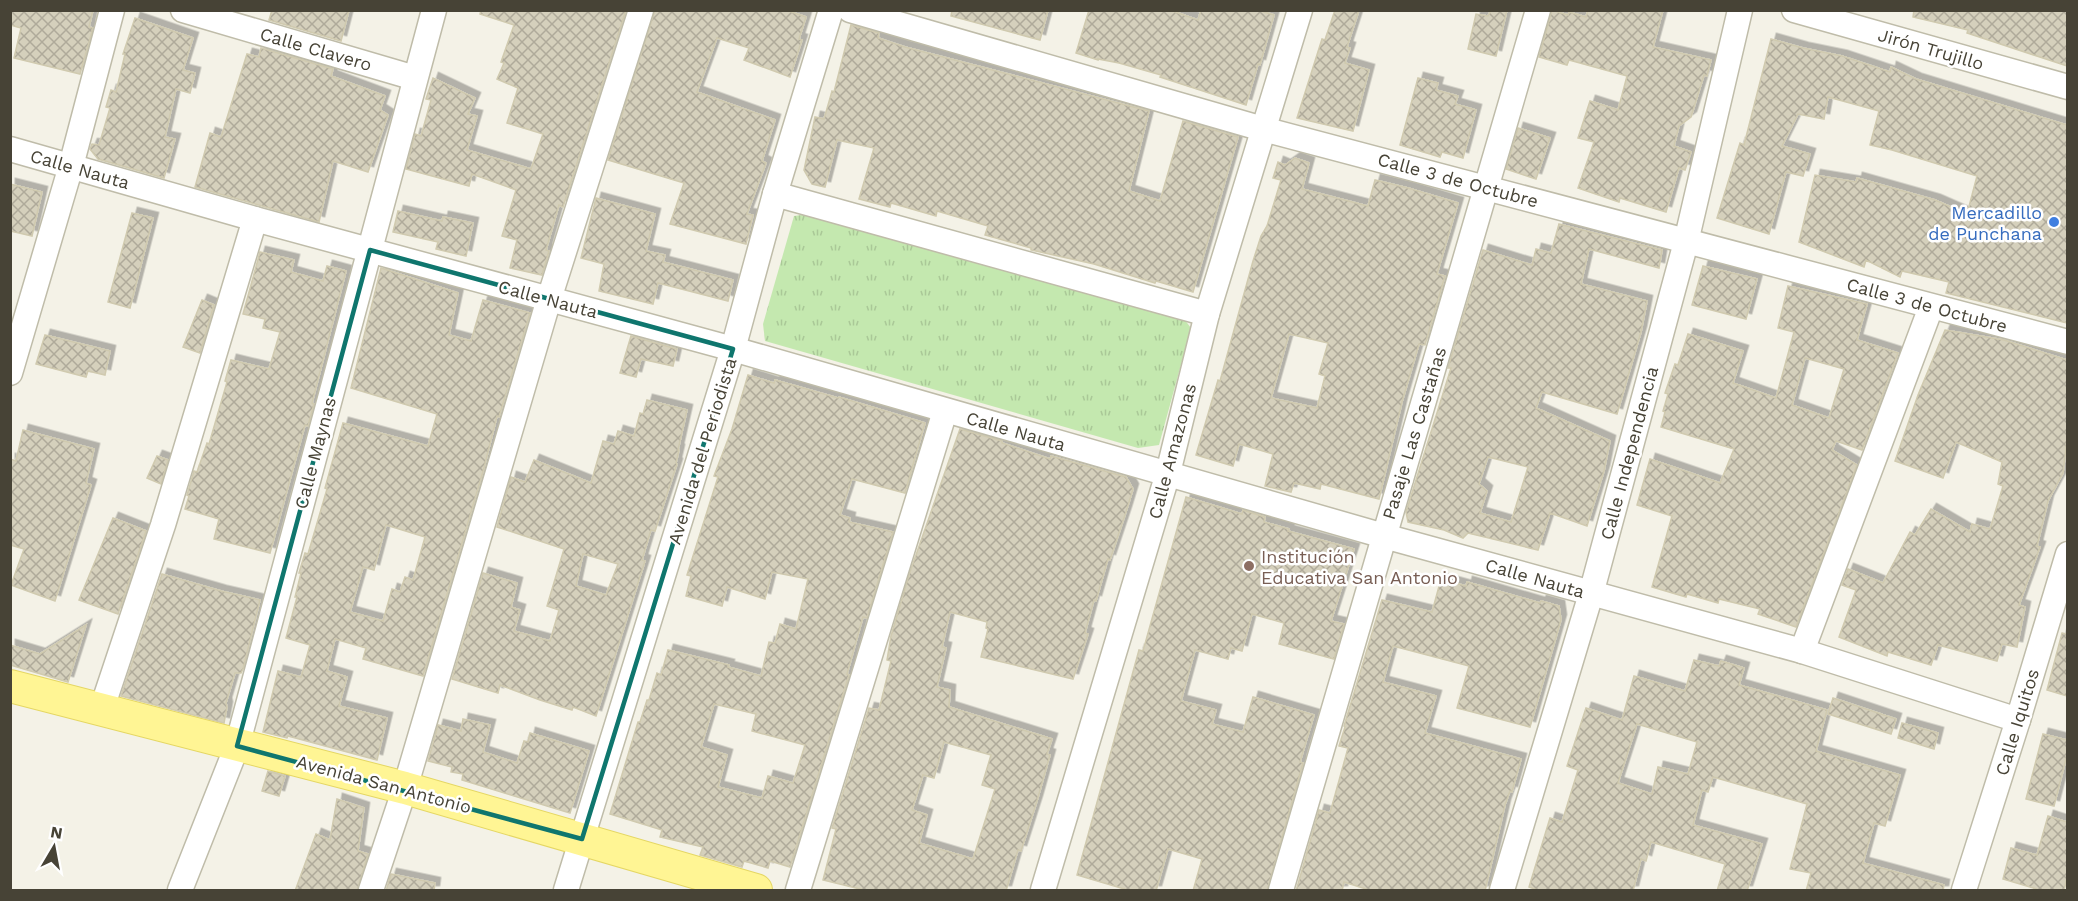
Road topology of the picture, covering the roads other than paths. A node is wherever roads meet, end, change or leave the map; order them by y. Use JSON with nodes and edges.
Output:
{"nodes":[{"id":1,"x":112,"y":10,"type":"edge"},
{"id":2,"x":183,"y":10,"type":"edge"},
{"id":3,"x":434,"y":10,"type":"edge"},
{"id":4,"x":641,"y":10,"type":"edge"},
{"id":5,"x":831,"y":10,"type":"edge"},
{"id":6,"x":850,"y":10,"type":"edge"},
{"id":7,"x":1300,"y":10,"type":"edge"},
{"id":8,"x":1538,"y":10,"type":"edge"},
{"id":9,"x":1740,"y":10,"type":"edge"},
{"id":10,"x":1794,"y":10,"type":"edge"},
{"id":11,"x":415,"y":78,"type":"junction"},
{"id":12,"x":2067,"y":87,"type":"edge"},
{"id":13,"x":1263,"y":129,"type":"junction"},
{"id":14,"x":10,"y":149,"type":"edge"},
{"id":15,"x":71,"y":166,"type":"junction"},
{"id":16,"x":1487,"y":187,"type":"junction"},
{"id":17,"x":775,"y":194,"type":"junction"},
{"id":18,"x":255,"y":219,"type":"junction"},
{"id":19,"x":1686,"y":242,"type":"junction"},
{"id":20,"x":370,"y":250,"type":"junction"},
{"id":21,"x":549,"y":299,"type":"junction"},
{"id":22,"x":1930,"y":307,"type":"junction"},
{"id":23,"x":1207,"y":314,"type":"junction"},
{"id":24,"x":2067,"y":342,"type":"edge"},
{"id":25,"x":733,"y":349,"type":"junction"},
{"id":26,"x":10,"y":374,"type":"edge"},
{"id":27,"x":945,"y":411,"type":"junction"},
{"id":28,"x":1168,"y":473,"type":"junction"},
{"id":29,"x":1384,"y":536,"type":"junction"},
{"id":30,"x":2067,"y":554,"type":"edge"},
{"id":31,"x":1591,"y":594,"type":"junction"},
{"id":32,"x":1802,"y":651,"type":"junction"},
{"id":33,"x":10,"y":686,"type":"edge"},
{"id":34,"x":102,"y":708,"type":"junction"},
{"id":35,"x":2018,"y":720,"type":"junction"},
{"id":36,"x":237,"y":746,"type":"junction"},
{"id":37,"x":405,"y":788,"type":"junction"},
{"id":38,"x":582,"y":839,"type":"junction"},
{"id":39,"x":180,"y":891,"type":"edge"},
{"id":40,"x":371,"y":891,"type":"edge"},
{"id":41,"x":566,"y":891,"type":"edge"},
{"id":42,"x":756,"y":891,"type":"edge"},
{"id":43,"x":798,"y":891,"type":"edge"},
{"id":44,"x":1043,"y":891,"type":"edge"},
{"id":45,"x":1281,"y":891,"type":"edge"},
{"id":46,"x":1502,"y":891,"type":"edge"},
{"id":47,"x":1964,"y":891,"type":"edge"}],
"edges":[{"from":1,"to":15,"type":"street"},
{"from":2,"to":11,"type":"street","name":"Calle Clavero"},
{"from":3,"to":11,"type":"street","name":"Calle Maynas"},
{"from":4,"to":21,"type":"street"},
{"from":5,"to":17,"type":"street","name":"Avenida del Periodista"},
{"from":6,"to":13,"type":"street","name":"Calle 3 de Octubre"},
{"from":7,"to":13,"type":"street","name":"Calle Amazonas"},
{"from":8,"to":16,"type":"street","name":"Pasaje Las Castañas"},
{"from":9,"to":19,"type":"street","name":"Calle Independencia"},
{"from":10,"to":12,"type":"street","name":"Jirón Trujillo"},
{"from":11,"to":20,"type":"street","name":"Calle Maynas"},
{"from":13,"to":16,"type":"street","name":"Calle 3 de Octubre"},
{"from":13,"to":23,"type":"street","name":"Calle Amazonas"},
{"from":14,"to":15,"type":"street","name":"Calle Nauta"},
{"from":15,"to":18,"type":"street","name":"Calle Nauta"},
{"from":15,"to":26,"type":"street"},
{"from":16,"to":19,"type":"street","name":"Calle 3 de Octubre"},
{"from":16,"to":29,"type":"street","name":"Pasaje Las Castañas"},
{"from":17,"to":23,"type":"street"},
{"from":17,"to":25,"type":"street","name":"Avenida del Periodista"},
{"from":18,"to":20,"type":"street","name":"Calle Nauta"},
{"from":18,"to":34,"type":"street"},
{"from":19,"to":22,"type":"street","name":"Calle 3 de Octubre"},
{"from":19,"to":31,"type":"street","name":"Calle Independencia"},
{"from":20,"to":21,"type":"street","name":"Calle Nauta"},
{"from":20,"to":36,"type":"street","name":"Calle Maynas"},
{"from":21,"to":25,"type":"street","name":"Calle Nauta"},
{"from":21,"to":37,"type":"street"},
{"from":22,"to":24,"type":"street","name":"Calle 3 de Octubre"},
{"from":22,"to":32,"type":"street"},
{"from":23,"to":28,"type":"street","name":"Calle Amazonas"},
{"from":25,"to":27,"type":"street","name":"Calle Nauta"},
{"from":25,"to":38,"type":"street","name":"Avenida del Periodista"},
{"from":27,"to":28,"type":"street","name":"Calle Nauta"},
{"from":27,"to":43,"type":"street"},
{"from":28,"to":29,"type":"street","name":"Calle Nauta"},
{"from":28,"to":44,"type":"street","name":"Calle Amazonas"},
{"from":29,"to":31,"type":"street","name":"Calle Nauta"},
{"from":29,"to":45,"type":"street","name":"Pasaje Las Castañas"},
{"from":30,"to":35,"type":"street","name":"Calle Iquitos"},
{"from":31,"to":32,"type":"street","name":"Calle Nauta"},
{"from":31,"to":46,"type":"street","name":"Calle Independencia"},
{"from":32,"to":35,"type":"street","name":"Calle Nauta"},
{"from":33,"to":34,"type":"main road","name":"Avenida San Antonio"},
{"from":34,"to":36,"type":"main road","name":"Avenida San Antonio"},
{"from":35,"to":47,"type":"street","name":"Calle Iquitos"},
{"from":36,"to":37,"type":"main road","name":"Avenida San Antonio"},
{"from":36,"to":39,"type":"street","name":"Calle Maynas"},
{"from":37,"to":38,"type":"main road","name":"Avenida San Antonio"},
{"from":37,"to":40,"type":"street"},
{"from":38,"to":41,"type":"street","name":"Avenida del Periodista"},
{"from":38,"to":42,"type":"main road","name":"Avenida San Antonio"}]}
